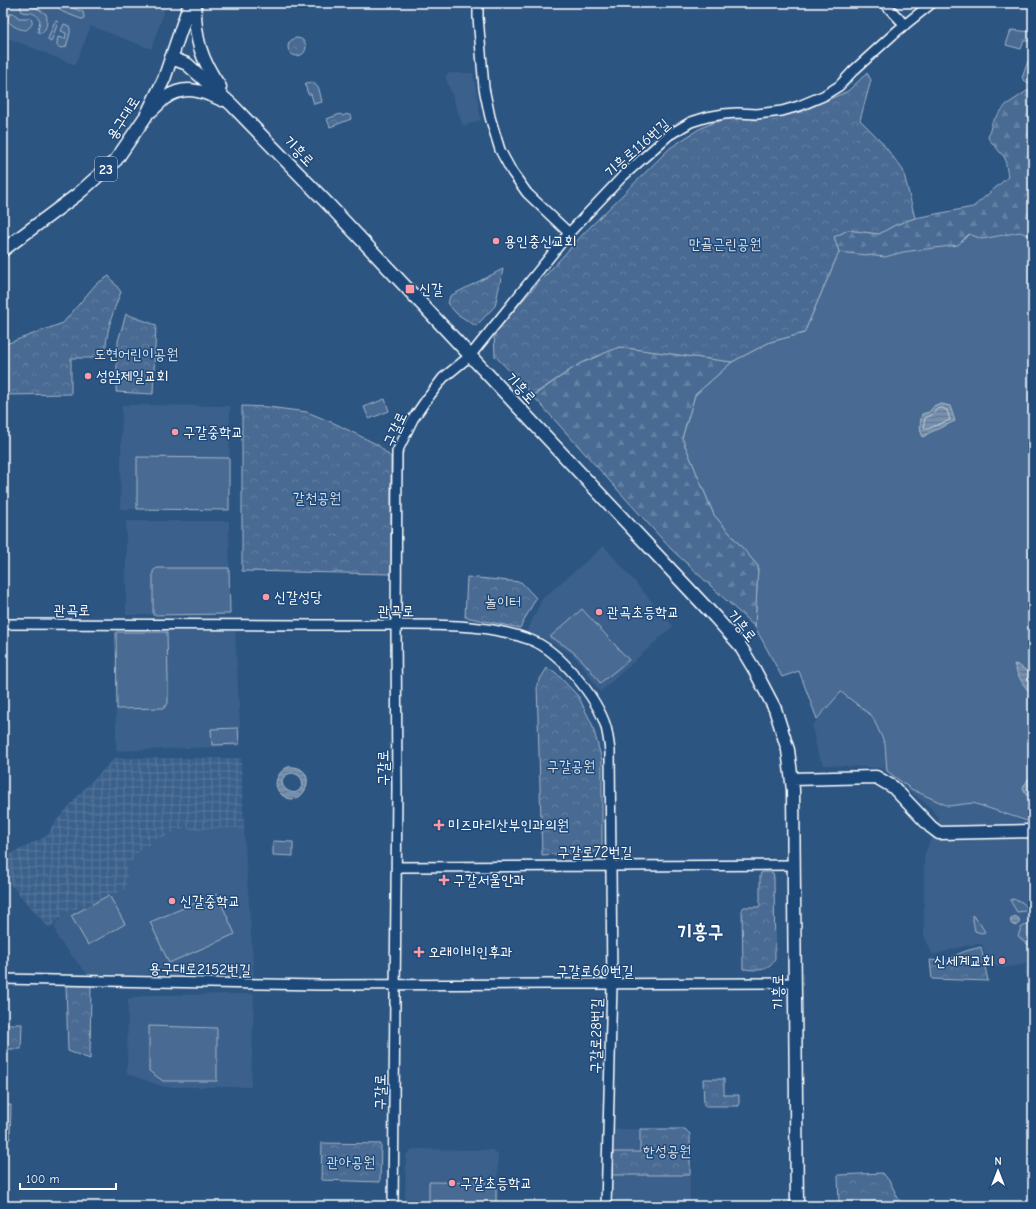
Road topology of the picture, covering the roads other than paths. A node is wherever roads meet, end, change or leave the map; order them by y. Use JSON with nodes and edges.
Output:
{"nodes":[{"id":1,"x":190,"y":3,"type":"edge"},
{"id":2,"x":195,"y":3,"type":"edge"},
{"id":3,"x":478,"y":3,"type":"edge"},
{"id":4,"x":884,"y":3,"type":"edge"},
{"id":5,"x":932,"y":3,"type":"edge"},
{"id":6,"x":904,"y":25,"type":"junction"},
{"id":7,"x":171,"y":58,"type":"junction"},
{"id":8,"x":232,"y":105,"type":"junction"},
{"id":9,"x":146,"y":116,"type":"junction"},
{"id":10,"x":568,"y":233,"type":"junction"},
{"id":11,"x":3,"y":250,"type":"edge"},
{"id":12,"x":470,"y":356,"type":"junction"},
{"id":13,"x":3,"y":624,"type":"edge"},
{"id":14,"x":396,"y":625,"type":"junction"},
{"id":15,"x":792,"y":779,"type":"junction"},
{"id":16,"x":1033,"y":833,"type":"edge"},
{"id":17,"x":397,"y":866,"type":"junction"},
{"id":18,"x":610,"y":866,"type":"junction"},
{"id":19,"x":794,"y":866,"type":"junction"},
{"id":20,"x":3,"y":979,"type":"edge"},
{"id":21,"x":794,"y":983,"type":"junction"},
{"id":22,"x":396,"y":985,"type":"junction"},
{"id":23,"x":612,"y":985,"type":"junction"},
{"id":24,"x":393,"y":1206,"type":"edge"},
{"id":25,"x":606,"y":1206,"type":"edge"},
{"id":26,"x":797,"y":1206,"type":"edge"}],
"edges":[{"from":1,"to":7,"type":"main road","name":"용구대로","number":"23"},
{"from":2,"to":8,"type":"main road"},
{"from":3,"to":10,"type":"street"},
{"from":4,"to":6,"type":"street"},
{"from":5,"to":6,"type":"street","name":"기흥로116번길"},
{"from":6,"to":10,"type":"street","name":"기흥로116번길"},
{"from":7,"to":8,"type":"main road","name":"기흥로"},
{"from":7,"to":9,"type":"main road","name":"용구대로","number":"23"},
{"from":8,"to":9,"type":"main road"},
{"from":8,"to":12,"type":"main road","name":"기흥로"},
{"from":9,"to":11,"type":"main road","name":"용구대로","number":"23"},
{"from":10,"to":12,"type":"street","name":"기흥로116번길"},
{"from":12,"to":14,"type":"street","name":"구갈로"},
{"from":12,"to":15,"type":"main road","name":"기흥로"},
{"from":13,"to":14,"type":"street","name":"관곡로"},
{"from":14,"to":17,"type":"street","name":"구갈로"},
{"from":14,"to":18,"type":"street","name":"관곡로"},
{"from":15,"to":16,"type":"main road"},
{"from":15,"to":19,"type":"main road","name":"기흥로"},
{"from":17,"to":18,"type":"street","name":"구갈로72번길"},
{"from":17,"to":22,"type":"street","name":"구갈로"},
{"from":18,"to":19,"type":"street","name":"구갈로72번길"},
{"from":18,"to":23,"type":"street","name":"구갈로28번길"},
{"from":19,"to":21,"type":"main road","name":"기흥로"},
{"from":20,"to":22,"type":"street","name":"용구대로2152번길"},
{"from":21,"to":23,"type":"street","name":"구갈로60번길"},
{"from":21,"to":26,"type":"main road","name":"기흥로"},
{"from":22,"to":23,"type":"street","name":"구갈로60번길"},
{"from":22,"to":24,"type":"street","name":"구갈로"},
{"from":23,"to":25,"type":"street","name":"구갈로28번길"}]}
